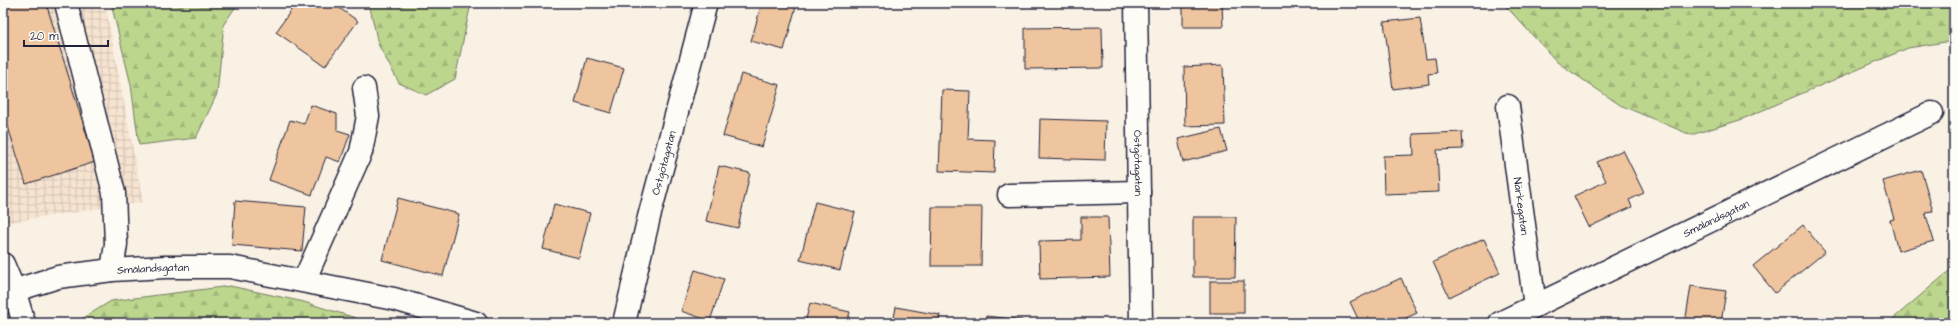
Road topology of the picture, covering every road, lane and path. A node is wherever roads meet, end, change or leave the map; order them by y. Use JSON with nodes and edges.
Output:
{"nodes":[{"id":1,"x":66,"y":3,"type":"edge"},
{"id":2,"x":706,"y":3,"type":"edge"},
{"id":3,"x":1136,"y":3,"type":"edge"},
{"id":4,"x":364,"y":88,"type":"dead end"},
{"id":5,"x":1508,"y":106,"type":"dead end"},
{"id":6,"x":1932,"y":113,"type":"dead end"},
{"id":7,"x":1140,"y":192,"type":"junction"},
{"id":8,"x":1008,"y":195,"type":"dead end"},
{"id":9,"x":3,"y":264,"type":"edge"},
{"id":10,"x":112,"y":270,"type":"junction"},
{"id":11,"x":304,"y":281,"type":"junction"},
{"id":12,"x":8,"y":292,"type":"edge"},
{"id":13,"x":1534,"y":306,"type":"junction"},
{"id":14,"x":24,"y":323,"type":"edge"},
{"id":15,"x":476,"y":323,"type":"edge"},
{"id":16,"x":624,"y":323,"type":"edge"},
{"id":17,"x":1140,"y":323,"type":"edge"},
{"id":18,"x":1500,"y":323,"type":"edge"}],
"edges":[{"from":1,"to":10,"type":"street"},
{"from":2,"to":16,"type":"street","name":"Östgötagatan"},
{"from":3,"to":7,"type":"street","name":"Östgötagatan"},
{"from":4,"to":11,"type":"street"},
{"from":5,"to":13,"type":"street","name":"Närkegatan"},
{"from":6,"to":13,"type":"street","name":"Smålandsgatan"},
{"from":7,"to":8,"type":"street"},
{"from":7,"to":17,"type":"street","name":"Östgötagatan"},
{"from":9,"to":12,"type":"street"},
{"from":10,"to":11,"type":"street","name":"Smålandsgatan"},
{"from":10,"to":12,"type":"street","name":"Smålandsgatan"},
{"from":11,"to":15,"type":"street","name":"Smålandsgatan"},
{"from":12,"to":14,"type":"street"},
{"from":13,"to":18,"type":"street","name":"Smålandsgatan"}]}
